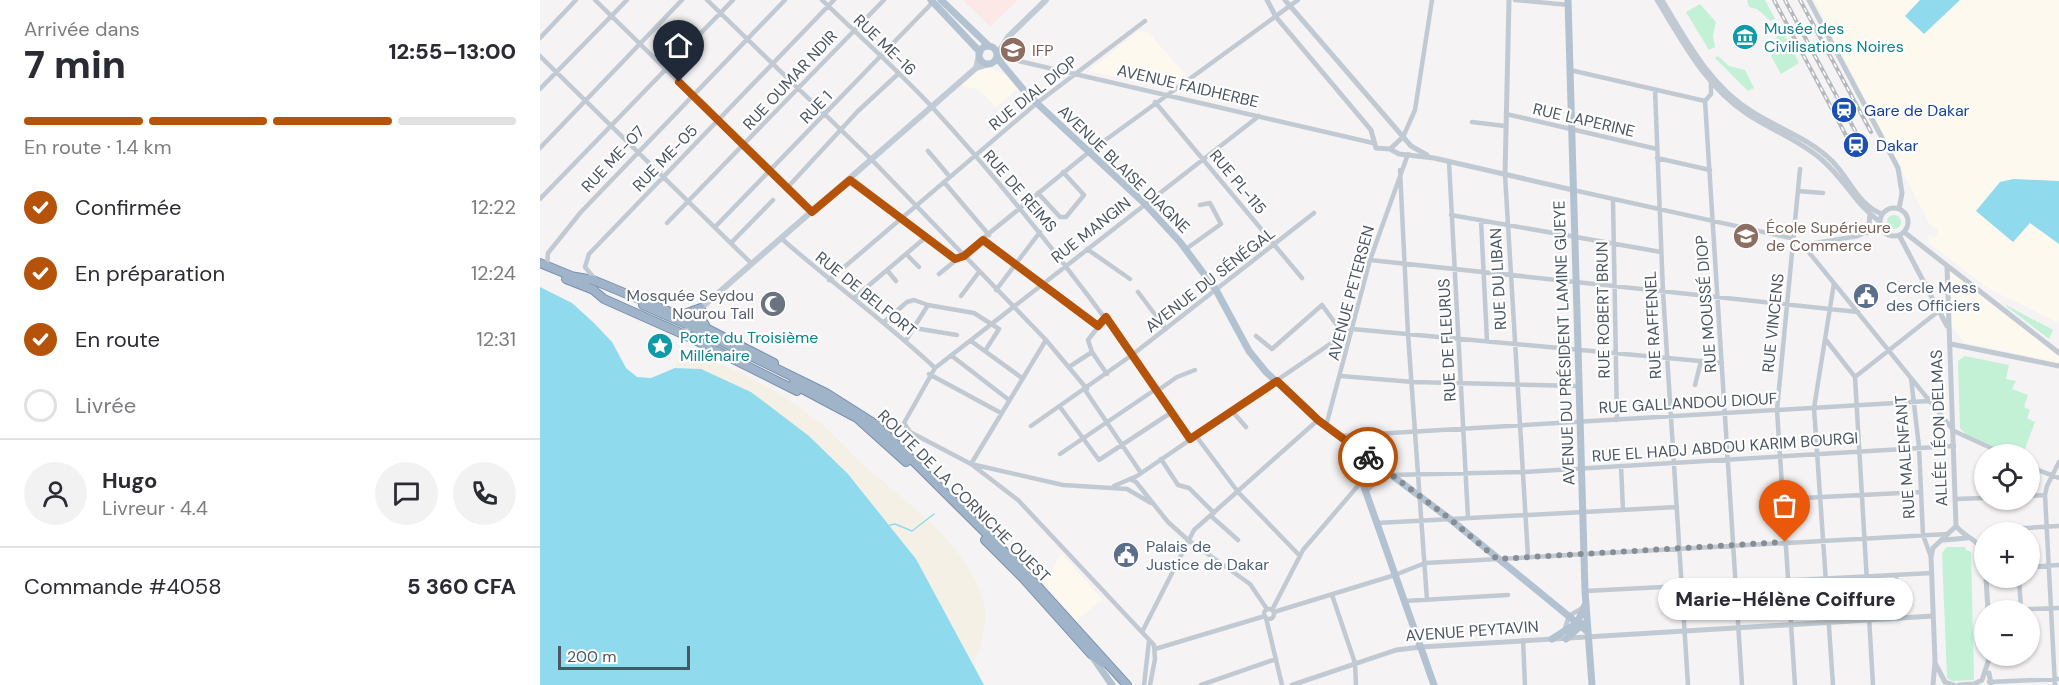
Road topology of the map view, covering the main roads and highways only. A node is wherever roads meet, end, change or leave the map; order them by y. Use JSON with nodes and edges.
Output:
{"nodes":[{"id":1,"x":941,"y":0,"type":"edge"},
{"id":2,"x":1046,"y":0,"type":"edge"},
{"id":3,"x":932,"y":1,"type":"edge"},
{"id":4,"x":1568,"y":2,"type":"edge"},
{"id":5,"x":1008,"y":38,"type":"junction"},
{"id":6,"x":989,"y":46,"type":"junction"},
{"id":7,"x":980,"y":54,"type":"junction"},
{"id":8,"x":994,"y":59,"type":"junction"},
{"id":9,"x":976,"y":68,"type":"junction"},
{"id":10,"x":542,"y":266,"type":"edge"},
{"id":11,"x":570,"y":276,"type":"junction"},
{"id":12,"x":702,"y":308,"type":"junction"},
{"id":13,"x":679,"y":316,"type":"junction"},
{"id":14,"x":706,"y":327,"type":"junction"},
{"id":15,"x":688,"y":328,"type":"junction"},
{"id":16,"x":794,"y":379,"type":"junction"},
{"id":17,"x":1353,"y":446,"type":"junction"},
{"id":18,"x":1585,"y":604,"type":"junction"},
{"id":19,"x":1583,"y":630,"type":"junction"},
{"id":20,"x":1552,"y":639,"type":"road end"},
{"id":21,"x":1091,"y":654,"type":"junction"},
{"id":22,"x":1112,"y":685,"type":"edge"},
{"id":23,"x":1120,"y":685,"type":"edge"},
{"id":24,"x":1127,"y":685,"type":"edge"},
{"id":25,"x":1434,"y":685,"type":"edge"},
{"id":26,"x":1592,"y":685,"type":"edge"}],
"edges":[{"from":1,"to":6,"type":"main road"},
{"from":2,"to":5,"type":"main road"},
{"from":3,"to":7,"type":"main road"},
{"from":4,"to":18,"type":"main road","name":"AVENUE DU PRÉSIDENT LAMINE GUEYE"},
{"from":5,"to":6,"type":"main road"},
{"from":5,"to":8,"type":"main road"},
{"from":6,"to":7,"type":"main road"},
{"from":6,"to":8,"type":"main road"},
{"from":7,"to":8,"type":"main road"},
{"from":7,"to":9,"type":"main road"},
{"from":8,"to":9,"type":"main road"},
{"from":8,"to":17,"type":"main road","name":"AVENUE BLAISE DIAGNE"},
{"from":9,"to":12,"type":"main road"},
{"from":10,"to":11,"type":"highway","name":"ROUTE DE LA CORNICHE OUEST"},
{"from":10,"to":15,"type":"highway"},
{"from":11,"to":13,"type":"highway"},
{"from":11,"to":15,"type":"highway","name":"ROUTE DE LA CORNICHE OUEST"},
{"from":12,"to":13,"type":"highway"},
{"from":12,"to":14,"type":"highway"},
{"from":12,"to":15,"type":"main road"},
{"from":13,"to":15,"type":"highway"},
{"from":14,"to":15,"type":"highway"},
{"from":14,"to":16,"type":"highway"},
{"from":15,"to":16,"type":"highway","name":"ROUTE DE LA CORNICHE OUEST"},
{"from":15,"to":21,"type":"highway","name":"ROUTE DE LA CORNICHE OUEST"},
{"from":16,"to":24,"type":"highway","name":"ROUTE DE LA CORNICHE OUEST"},
{"from":17,"to":19,"type":"main road","name":"AVENUE BLAISE DIAGNE"},
{"from":17,"to":25,"type":"main road"},
{"from":18,"to":19,"type":"main road"},
{"from":18,"to":19,"type":"main road","name":"AVENUE DU PRÉSIDENT LAMINE GUEYE"},
{"from":19,"to":20,"type":"main road"},
{"from":19,"to":26,"type":"main road","name":"AVENUE DU PRÉSIDENT LAMINE GUEYE"},
{"from":21,"to":22,"type":"main road","name":"ROUTE DE LA CORNICHE OUEST"},
{"from":21,"to":23,"type":"highway"}]}
